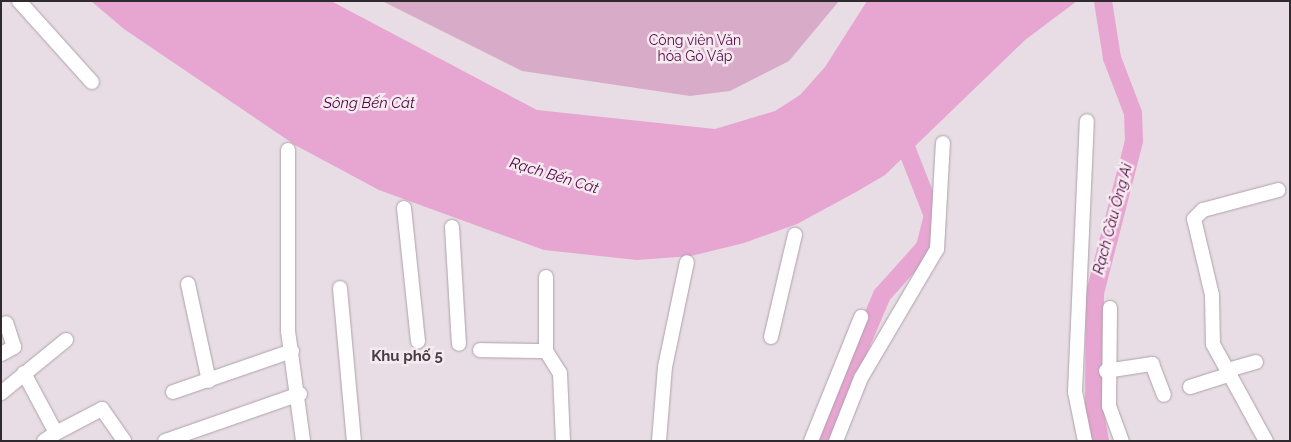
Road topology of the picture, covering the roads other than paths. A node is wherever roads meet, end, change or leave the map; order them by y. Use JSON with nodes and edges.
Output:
{"nodes":[{"id":1,"x":19,"y":1,"type":"edge"},
{"id":2,"x":92,"y":82,"type":"dead end"},
{"id":3,"x":1088,"y":121,"type":"dead end"},
{"id":4,"x":943,"y":143,"type":"dead end"},
{"id":5,"x":288,"y":150,"type":"dead end"},
{"id":6,"x":1278,"y":190,"type":"dead end"},
{"id":7,"x":404,"y":208,"type":"dead end"},
{"id":8,"x":452,"y":228,"type":"dead end"},
{"id":9,"x":795,"y":234,"type":"dead end"},
{"id":10,"x":687,"y":262,"type":"dead end"},
{"id":11,"x":546,"y":277,"type":"dead end"},
{"id":12,"x":188,"y":284,"type":"dead end"},
{"id":13,"x":340,"y":288,"type":"dead end"},
{"id":14,"x":1110,"y":308,"type":"dead end"},
{"id":15,"x":861,"y":318,"type":"dead end"},
{"id":16,"x":6,"y":322,"type":"dead end"},
{"id":17,"x":771,"y":337,"type":"dead end"},
{"id":18,"x":66,"y":340,"type":"dead end"},
{"id":19,"x":418,"y":341,"type":"dead end"},
{"id":20,"x":459,"y":344,"type":"dead end"},
{"id":21,"x":292,"y":350,"type":"junction"},
{"id":22,"x":480,"y":350,"type":"dead end"},
{"id":23,"x":546,"y":351,"type":"junction"},
{"id":24,"x":1,"y":354,"type":"edge"},
{"id":25,"x":1256,"y":362,"type":"dead end"},
{"id":26,"x":1106,"y":371,"type":"junction"},
{"id":27,"x":1229,"y":372,"type":"junction"},
{"id":28,"x":24,"y":373,"type":"junction"},
{"id":29,"x":208,"y":381,"type":"junction"},
{"id":30,"x":1190,"y":386,"type":"dead end"},
{"id":31,"x":173,"y":392,"type":"dead end"},
{"id":32,"x":1,"y":393,"type":"edge"},
{"id":33,"x":300,"y":394,"type":"junction"},
{"id":34,"x":1164,"y":394,"type":"dead end"},
{"id":35,"x":823,"y":414,"type":"junction"},
{"id":36,"x":840,"y":420,"type":"junction"},
{"id":37,"x":56,"y":433,"type":"junction"},
{"id":38,"x":44,"y":441,"type":"edge"},
{"id":39,"x":124,"y":441,"type":"edge"},
{"id":40,"x":165,"y":441,"type":"edge"},
{"id":41,"x":303,"y":441,"type":"edge"},
{"id":42,"x":354,"y":441,"type":"edge"},
{"id":43,"x":563,"y":441,"type":"edge"},
{"id":44,"x":659,"y":441,"type":"edge"},
{"id":45,"x":810,"y":441,"type":"edge"},
{"id":46,"x":836,"y":441,"type":"edge"},
{"id":47,"x":1085,"y":441,"type":"edge"},
{"id":48,"x":1122,"y":441,"type":"edge"},
{"id":49,"x":1266,"y":441,"type":"edge"}],
"edges":[{"from":1,"to":2,"type":"street"},
{"from":3,"to":47,"type":"street"},
{"from":4,"to":36,"type":"street"},
{"from":5,"to":21,"type":"street"},
{"from":6,"to":27,"type":"street"},
{"from":7,"to":19,"type":"street"},
{"from":8,"to":20,"type":"street"},
{"from":9,"to":17,"type":"street"},
{"from":10,"to":44,"type":"street"},
{"from":11,"to":23,"type":"street"},
{"from":12,"to":29,"type":"street"},
{"from":13,"to":42,"type":"street"},
{"from":14,"to":26,"type":"street"},
{"from":15,"to":35,"type":"street"},
{"from":16,"to":24,"type":"street"},
{"from":18,"to":28,"type":"street"},
{"from":21,"to":29,"type":"street"},
{"from":21,"to":33,"type":"street"},
{"from":22,"to":23,"type":"street"},
{"from":23,"to":43,"type":"street"},
{"from":25,"to":27,"type":"street"},
{"from":26,"to":34,"type":"street"},
{"from":26,"to":48,"type":"street"},
{"from":27,"to":30,"type":"street"},
{"from":27,"to":49,"type":"street"},
{"from":28,"to":32,"type":"street"},
{"from":28,"to":37,"type":"street"},
{"from":29,"to":31,"type":"street"},
{"from":33,"to":40,"type":"street"},
{"from":33,"to":41,"type":"street"},
{"from":35,"to":36,"type":"street"},
{"from":35,"to":45,"type":"street"},
{"from":36,"to":46,"type":"street"},
{"from":37,"to":38,"type":"street"},
{"from":37,"to":39,"type":"street"}]}
